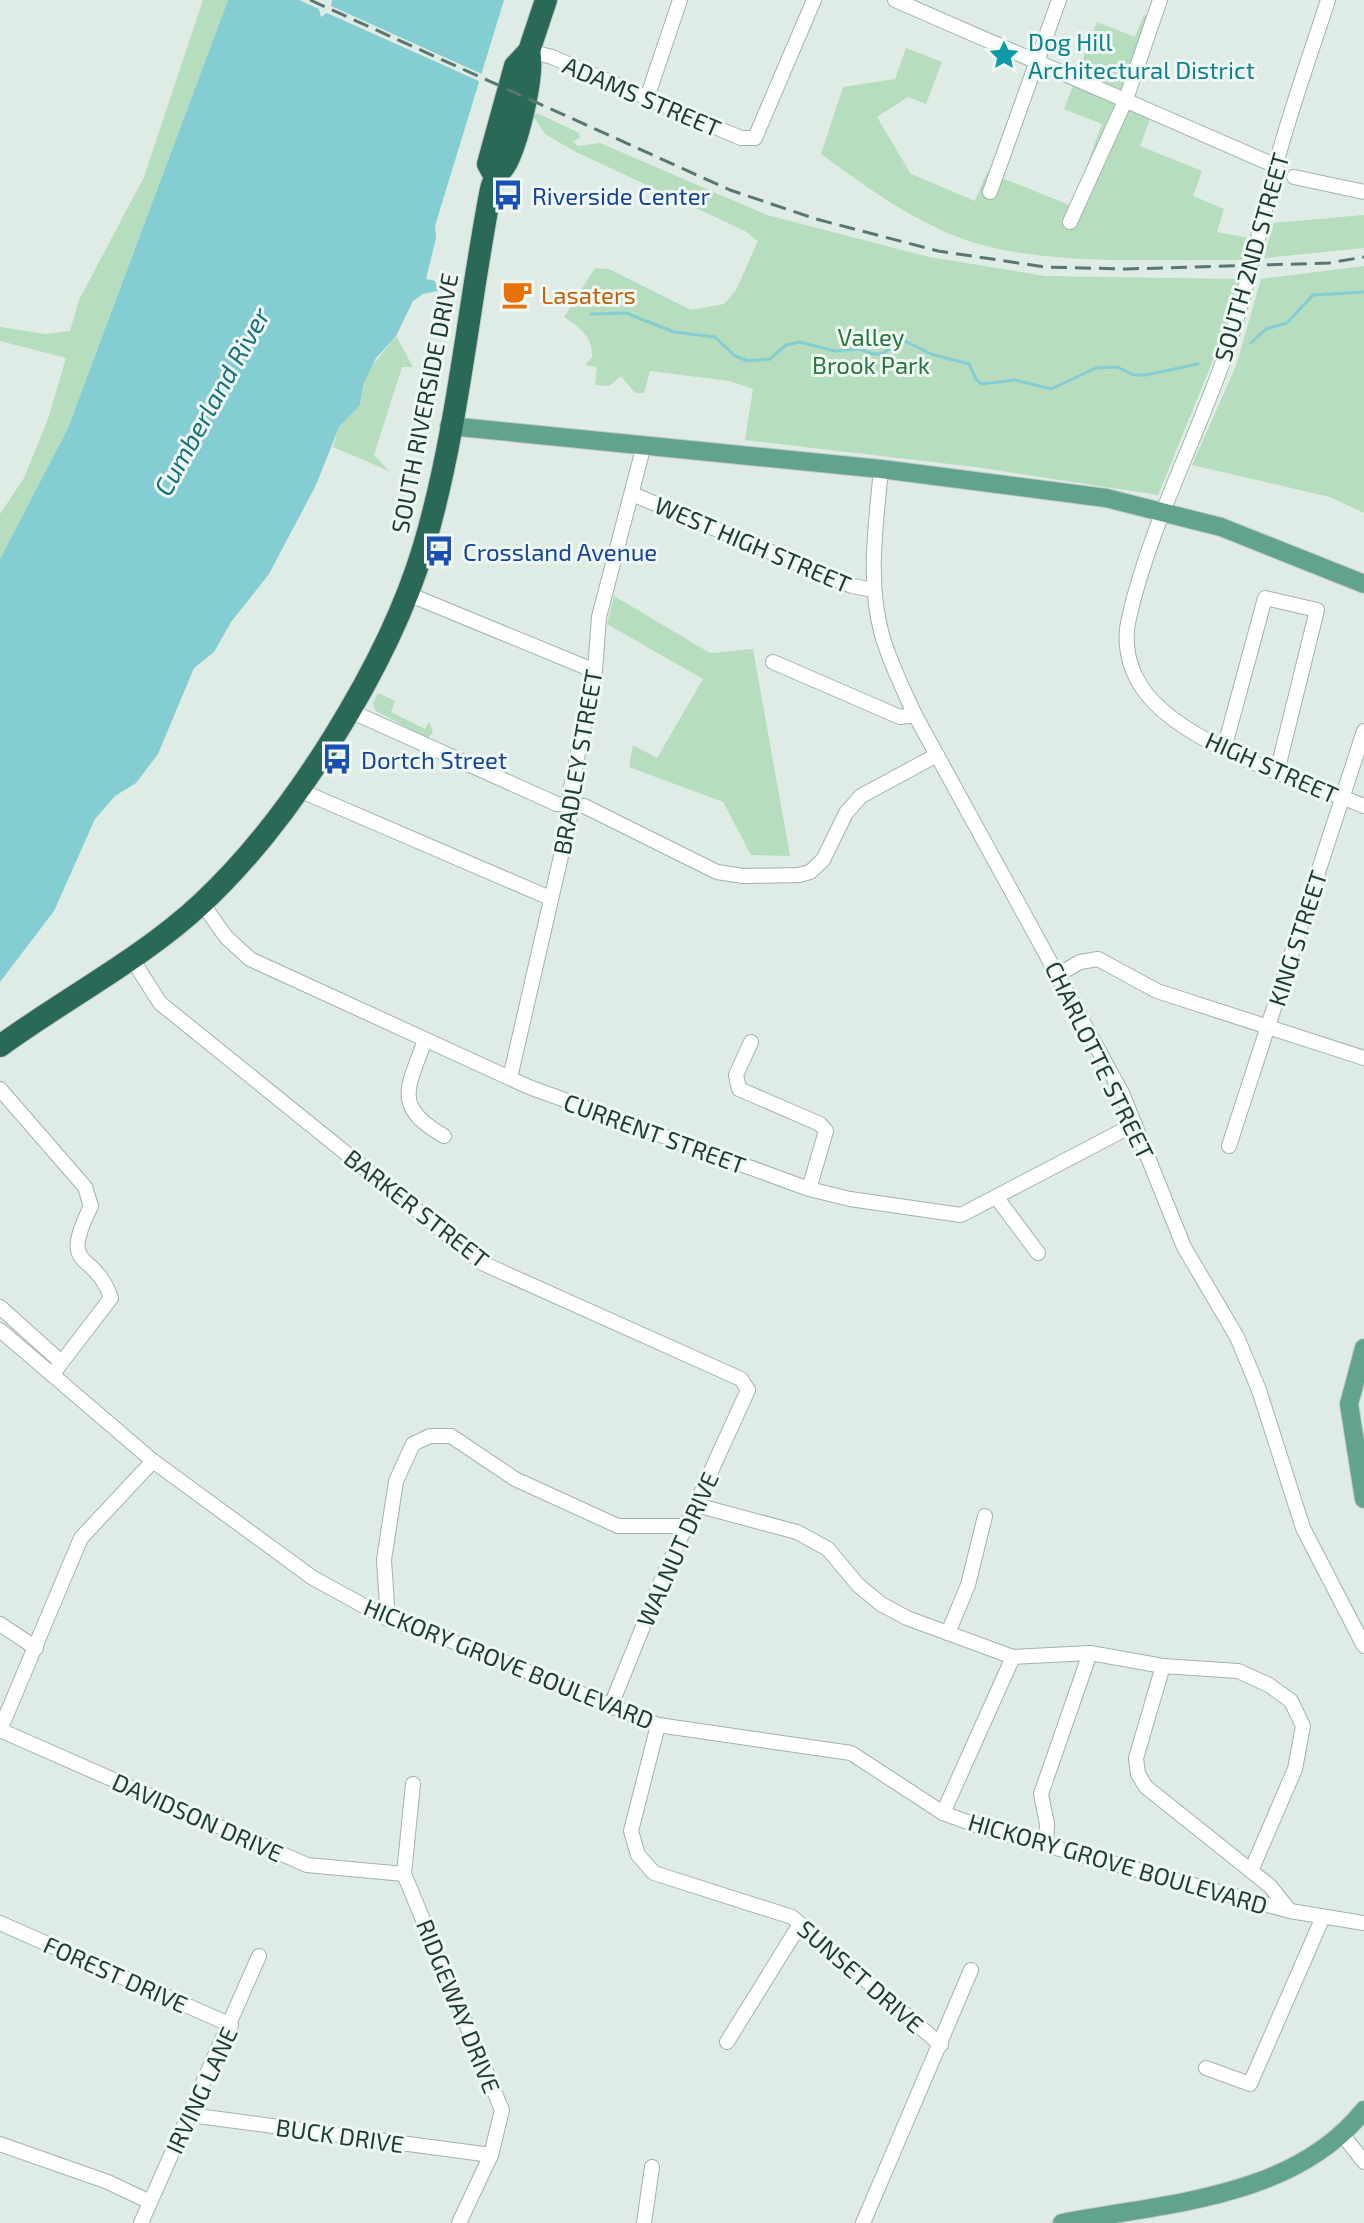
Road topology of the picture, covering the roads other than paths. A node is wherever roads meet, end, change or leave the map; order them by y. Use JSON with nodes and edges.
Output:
{"nodes":[{"id":1,"x":546,"y":0,"type":"edge"},
{"id":2,"x":680,"y":0,"type":"edge"},
{"id":3,"x":814,"y":0,"type":"edge"},
{"id":4,"x":895,"y":0,"type":"edge"},
{"id":5,"x":1059,"y":0,"type":"edge"},
{"id":6,"x":1160,"y":0,"type":"edge"},
{"id":7,"x":1328,"y":0,"type":"edge"},
{"id":8,"x":529,"y":51,"type":"junction"},
{"id":9,"x":1038,"y":61,"type":"junction"},
{"id":10,"x":647,"y":98,"type":"junction"},
{"id":11,"x":1126,"y":99,"type":"junction"},
{"id":12,"x":1276,"y":166,"type":"junction"},
{"id":13,"x":1294,"y":177,"type":"dead end"},
{"id":14,"x":990,"y":192,"type":"dead end"},
{"id":15,"x":1364,"y":192,"type":"edge"},
{"id":16,"x":1070,"y":222,"type":"dead end"},
{"id":17,"x":449,"y":426,"type":"junction"},
{"id":18,"x":644,"y":445,"type":"junction"},
{"id":19,"x":881,"y":469,"type":"junction"},
{"id":20,"x":632,"y":494,"type":"junction"},
{"id":21,"x":1164,"y":511,"type":"junction"},
{"id":22,"x":1364,"y":584,"type":"edge"},
{"id":23,"x":874,"y":590,"type":"junction"},
{"id":24,"x":408,"y":594,"type":"junction"},
{"id":25,"x":773,"y":662,"type":"dead end"},
{"id":26,"x":595,"y":671,"type":"junction"},
{"id":27,"x":348,"y":710,"type":"junction"},
{"id":28,"x":915,"y":715,"type":"junction"},
{"id":29,"x":1364,"y":731,"type":"edge"},
{"id":30,"x":1224,"y":749,"type":"junction"},
{"id":31,"x":937,"y":755,"type":"junction"},
{"id":32,"x":1277,"y":772,"type":"junction"},
{"id":33,"x":299,"y":790,"type":"junction"},
{"id":34,"x":1342,"y":798,"type":"junction"},
{"id":35,"x":570,"y":805,"type":"junction"},
{"id":36,"x":1364,"y":806,"type":"edge"},
{"id":37,"x":550,"y":898,"type":"junction"},
{"id":38,"x":202,"y":903,"type":"junction"},
{"id":39,"x":132,"y":959,"type":"junction"},
{"id":40,"x":1059,"y":974,"type":"junction"},
{"id":41,"x":1268,"y":1027,"type":"junction"},
{"id":42,"x":425,"y":1040,"type":"junction"},
{"id":43,"x":751,"y":1042,"type":"dead end"},
{"id":44,"x":0,"y":1046,"type":"edge"},
{"id":45,"x":1364,"y":1058,"type":"edge"},
{"id":46,"x":510,"y":1078,"type":"junction"},
{"id":47,"x":0,"y":1089,"type":"edge"},
{"id":48,"x":1135,"y":1124,"type":"junction"},
{"id":49,"x":444,"y":1136,"type":"dead end"},
{"id":50,"x":1229,"y":1146,"type":"dead end"},
{"id":51,"x":809,"y":1189,"type":"junction"},
{"id":52,"x":997,"y":1198,"type":"junction"},
{"id":53,"x":1038,"y":1253,"type":"dead end"},
{"id":54,"x":0,"y":1307,"type":"edge"},
{"id":55,"x":0,"y":1330,"type":"edge"},
{"id":56,"x":1364,"y":1348,"type":"edge"},
{"id":57,"x":60,"y":1361,"type":"junction"},
{"id":58,"x":52,"y":1375,"type":"junction"},
{"id":59,"x":748,"y":1390,"type":"joint"},
{"id":60,"x":153,"y":1461,"type":"junction"},
{"id":61,"x":1364,"y":1499,"type":"edge"},
{"id":62,"x":696,"y":1505,"type":"junction"},
{"id":63,"x":985,"y":1516,"type":"dead end"},
{"id":64,"x":686,"y":1526,"type":"junction"},
{"id":65,"x":388,"y":1619,"type":"junction"},
{"id":66,"x":0,"y":1624,"type":"edge"},
{"id":67,"x":948,"y":1633,"type":"junction"},
{"id":68,"x":1364,"y":1646,"type":"edge"},
{"id":69,"x":36,"y":1648,"type":"junction"},
{"id":70,"x":1090,"y":1653,"type":"junction"},
{"id":71,"x":1013,"y":1657,"type":"junction"},
{"id":72,"x":1163,"y":1666,"type":"junction"},
{"id":73,"x":610,"y":1708,"type":"junction"},
{"id":74,"x":658,"y":1725,"type":"junction"},
{"id":75,"x":0,"y":1730,"type":"edge"},
{"id":76,"x":413,"y":1784,"type":"dead end"},
{"id":77,"x":943,"y":1813,"type":"junction"},
{"id":78,"x":1046,"y":1845,"type":"junction"},
{"id":79,"x":1251,"y":1871,"type":"junction"},
{"id":80,"x":404,"y":1874,"type":"junction"},
{"id":81,"x":1290,"y":1911,"type":"junction"},
{"id":82,"x":1323,"y":1917,"type":"junction"},
{"id":83,"x":0,"y":1923,"type":"edge"},
{"id":84,"x":1364,"y":1923,"type":"edge"},
{"id":85,"x":800,"y":1924,"type":"junction"},
{"id":86,"x":259,"y":1956,"type":"dead end"},
{"id":87,"x":971,"y":1970,"type":"dead end"},
{"id":88,"x":231,"y":2025,"type":"junction"},
{"id":89,"x":727,"y":2042,"type":"dead end"},
{"id":90,"x":941,"y":2045,"type":"junction"},
{"id":91,"x":1206,"y":2068,"type":"dead end"},
{"id":92,"x":1364,"y":2110,"type":"edge"},
{"id":93,"x":190,"y":2115,"type":"junction"},
{"id":94,"x":1342,"y":2134,"type":"junction"},
{"id":95,"x":0,"y":2144,"type":"edge"},
{"id":96,"x":491,"y":2155,"type":"junction"},
{"id":97,"x":1364,"y":2162,"type":"edge"},
{"id":98,"x":652,"y":2167,"type":"dead end"},
{"id":99,"x":150,"y":2202,"type":"junction"},
{"id":100,"x":141,"y":2223,"type":"edge"},
{"id":101,"x":459,"y":2223,"type":"edge"},
{"id":102,"x":644,"y":2223,"type":"edge"},
{"id":103,"x":863,"y":2223,"type":"edge"},
{"id":104,"x":1062,"y":2223,"type":"edge"}],
"edges":[{"from":1,"to":8,"type":"highway","name":"SOUTH RIVERSIDE DRIVE"},
{"from":2,"to":10,"type":"street"},
{"from":3,"to":10,"type":"street","name":"ADAMS STREET"},
{"from":4,"to":9,"type":"street"},
{"from":5,"to":9,"type":"street"},
{"from":6,"to":11,"type":"street"},
{"from":7,"to":12,"type":"street","name":"SOUTH 2ND STREET"},
{"from":8,"to":10,"type":"street","name":"ADAMS STREET"},
{"from":8,"to":17,"type":"highway","name":"SOUTH RIVERSIDE DRIVE"},
{"from":9,"to":11,"type":"street"},
{"from":9,"to":14,"type":"street"},
{"from":11,"to":12,"type":"street"},
{"from":11,"to":16,"type":"street"},
{"from":12,"to":21,"type":"street","name":"SOUTH 2ND STREET"},
{"from":13,"to":15,"type":"street"},
{"from":17,"to":18,"type":"main road"},
{"from":17,"to":24,"type":"highway","name":"SOUTH RIVERSIDE DRIVE"},
{"from":18,"to":19,"type":"main road"},
{"from":18,"to":20,"type":"street","name":"BRADLEY STREET"},
{"from":19,"to":21,"type":"main road"},
{"from":19,"to":23,"type":"street","name":"CHARLOTTE STREET"},
{"from":20,"to":23,"type":"street","name":"WEST HIGH STREET"},
{"from":20,"to":26,"type":"street","name":"BRADLEY STREET"},
{"from":21,"to":22,"type":"main road"},
{"from":21,"to":30,"type":"street","name":"HIGH STREET"},
{"from":23,"to":28,"type":"street","name":"CHARLOTTE STREET"},
{"from":24,"to":26,"type":"street"},
{"from":24,"to":27,"type":"highway","name":"SOUTH RIVERSIDE DRIVE"},
{"from":25,"to":28,"type":"street"},
{"from":26,"to":35,"type":"street","name":"BRADLEY STREET"},
{"from":27,"to":33,"type":"highway","name":"SOUTH RIVERSIDE DRIVE"},
{"from":27,"to":35,"type":"street"},
{"from":28,"to":31,"type":"street","name":"CHARLOTTE STREET"},
{"from":29,"to":34,"type":"street","name":"KING STREET"},
{"from":30,"to":32,"type":"street","name":"HIGH STREET"},
{"from":30,"to":32,"type":"street"},
{"from":31,"to":35,"type":"street"},
{"from":31,"to":40,"type":"street","name":"CHARLOTTE STREET"},
{"from":32,"to":34,"type":"street","name":"HIGH STREET"},
{"from":33,"to":37,"type":"street"},
{"from":33,"to":38,"type":"highway","name":"SOUTH RIVERSIDE DRIVE"},
{"from":34,"to":36,"type":"street","name":"HIGH STREET"},
{"from":34,"to":41,"type":"street","name":"KING STREET"},
{"from":35,"to":37,"type":"street","name":"BRADLEY STREET"},
{"from":37,"to":46,"type":"street","name":"BRADLEY STREET"},
{"from":38,"to":39,"type":"highway","name":"SOUTH RIVERSIDE DRIVE"},
{"from":38,"to":42,"type":"street","name":"CURRENT STREET"},
{"from":39,"to":44,"type":"highway","name":"SOUTH RIVERSIDE DRIVE"},
{"from":39,"to":59,"type":"street","name":"BARKER STREET"},
{"from":40,"to":41,"type":"street"},
{"from":40,"to":48,"type":"street","name":"CHARLOTTE STREET"},
{"from":41,"to":45,"type":"street"},
{"from":41,"to":50,"type":"street","name":"KING STREET"},
{"from":42,"to":46,"type":"street","name":"CURRENT STREET"},
{"from":42,"to":49,"type":"street"},
{"from":43,"to":51,"type":"street"},
{"from":46,"to":51,"type":"street","name":"CURRENT STREET"},
{"from":47,"to":57,"type":"street"},
{"from":48,"to":52,"type":"street","name":"CURRENT STREET"},
{"from":48,"to":68,"type":"street","name":"CHARLOTTE STREET"},
{"from":51,"to":52,"type":"street","name":"CURRENT STREET"},
{"from":52,"to":53,"type":"street"},
{"from":54,"to":57,"type":"street"},
{"from":55,"to":58,"type":"street","name":"HICKORY GROVE BOULEVARD"},
{"from":56,"to":61,"type":"main road"},
{"from":57,"to":58,"type":"street"},
{"from":58,"to":60,"type":"street","name":"HICKORY GROVE BOULEVARD"},
{"from":59,"to":62,"type":"street","name":"WALNUT DRIVE"},
{"from":60,"to":65,"type":"street","name":"HICKORY GROVE BOULEVARD"},
{"from":60,"to":69,"type":"street"},
{"from":62,"to":64,"type":"street","name":"WALNUT DRIVE"},
{"from":62,"to":67,"type":"street"},
{"from":63,"to":67,"type":"street"},
{"from":64,"to":65,"type":"street"},
{"from":64,"to":73,"type":"street","name":"WALNUT DRIVE"},
{"from":65,"to":73,"type":"street","name":"HICKORY GROVE BOULEVARD"},
{"from":66,"to":69,"type":"street"},
{"from":67,"to":71,"type":"street"},
{"from":69,"to":75,"type":"street"},
{"from":70,"to":71,"type":"street"},
{"from":70,"to":72,"type":"street"},
{"from":70,"to":78,"type":"street"},
{"from":71,"to":77,"type":"street"},
{"from":72,"to":79,"type":"street"},
{"from":72,"to":79,"type":"street"},
{"from":73,"to":74,"type":"street","name":"HICKORY GROVE BOULEVARD"},
{"from":74,"to":77,"type":"street","name":"HICKORY GROVE BOULEVARD"},
{"from":74,"to":85,"type":"street","name":"SUNSET DRIVE"},
{"from":75,"to":80,"type":"street","name":"DAVIDSON DRIVE"},
{"from":76,"to":80,"type":"street","name":"RIDGEWAY DRIVE"},
{"from":77,"to":78,"type":"street","name":"HICKORY GROVE BOULEVARD"},
{"from":78,"to":81,"type":"street","name":"HICKORY GROVE BOULEVARD"},
{"from":79,"to":81,"type":"street"},
{"from":80,"to":96,"type":"street","name":"RIDGEWAY DRIVE"},
{"from":81,"to":82,"type":"street","name":"HICKORY GROVE BOULEVARD"},
{"from":82,"to":84,"type":"street","name":"HICKORY GROVE BOULEVARD"},
{"from":82,"to":91,"type":"street"},
{"from":83,"to":88,"type":"street","name":"FOREST DRIVE"},
{"from":85,"to":89,"type":"street"},
{"from":85,"to":90,"type":"street","name":"SUNSET DRIVE"},
{"from":86,"to":88,"type":"street","name":"IRVING LANE"},
{"from":87,"to":90,"type":"street"},
{"from":88,"to":93,"type":"street","name":"IRVING LANE"},
{"from":90,"to":103,"type":"street"},
{"from":92,"to":94,"type":"main road"},
{"from":93,"to":96,"type":"street","name":"BUCK DRIVE"},
{"from":93,"to":99,"type":"street","name":"IRVING LANE"},
{"from":94,"to":97,"type":"street"},
{"from":94,"to":104,"type":"main road"},
{"from":95,"to":99,"type":"street"},
{"from":96,"to":101,"type":"street","name":"RIDGEWAY DRIVE"},
{"from":98,"to":102,"type":"street"},
{"from":99,"to":100,"type":"street","name":"IRVING LANE"}]}
